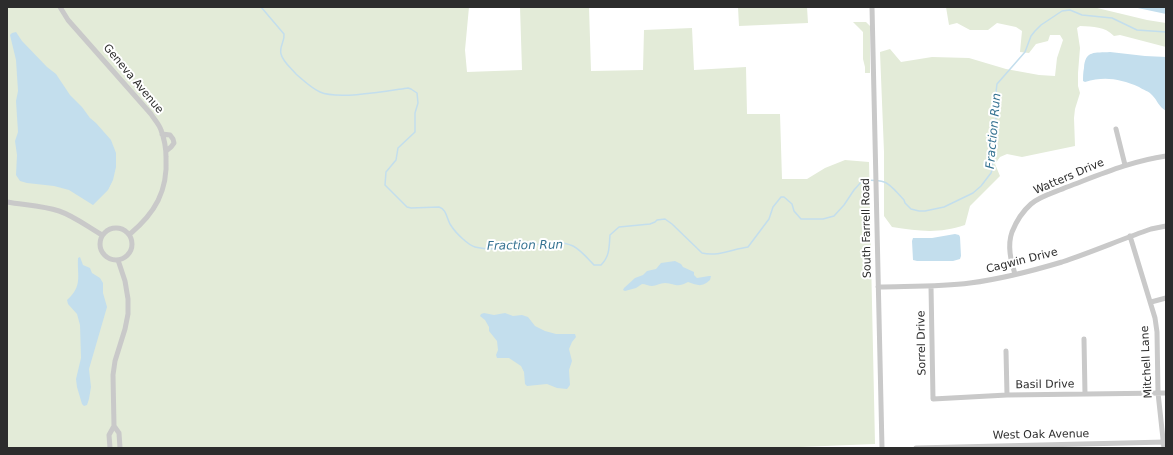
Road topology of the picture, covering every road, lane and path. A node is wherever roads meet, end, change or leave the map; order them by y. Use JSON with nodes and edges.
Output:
{"nodes":[{"id":1,"x":60,"y":7,"type":"edge"},
{"id":2,"x":872,"y":7,"type":"edge"},
{"id":3,"x":1116,"y":129,"type":"dead end"},
{"id":4,"x":162,"y":134,"type":"junction"},
{"id":5,"x":166,"y":151,"type":"junction"},
{"id":6,"x":1166,"y":156,"type":"edge"},
{"id":7,"x":1126,"y":166,"type":"junction"},
{"id":8,"x":7,"y":202,"type":"edge"},
{"id":9,"x":1166,"y":226,"type":"edge"},
{"id":10,"x":130,"y":234,"type":"junction"},
{"id":11,"x":102,"y":236,"type":"junction"},
{"id":12,"x":1130,"y":236,"type":"junction"},
{"id":13,"x":118,"y":260,"type":"junction"},
{"id":14,"x":1015,"y":274,"type":"junction"},
{"id":15,"x":931,"y":286,"type":"junction"},
{"id":16,"x":878,"y":287,"type":"junction"},
{"id":17,"x":1166,"y":298,"type":"edge"},
{"id":18,"x":1151,"y":302,"type":"junction"},
{"id":19,"x":1084,"y":339,"type":"dead end"},
{"id":20,"x":1006,"y":351,"type":"dead end"},
{"id":21,"x":1158,"y":393,"type":"junction"},
{"id":22,"x":1166,"y":393,"type":"edge"},
{"id":23,"x":1085,"y":394,"type":"junction"},
{"id":24,"x":1006,"y":395,"type":"junction"},
{"id":25,"x":933,"y":399,"type":"joint"},
{"id":26,"x":114,"y":426,"type":"junction"},
{"id":27,"x":1164,"y":444,"type":"edge"},
{"id":28,"x":110,"y":448,"type":"edge"},
{"id":29,"x":120,"y":448,"type":"edge"},
{"id":30,"x":882,"y":448,"type":"edge"},
{"id":31,"x":916,"y":448,"type":"edge"}],
"edges":[{"from":1,"to":4,"type":"street","name":"Geneva Avenue"},
{"from":2,"to":16,"type":"street","name":"South Farrell Road"},
{"from":3,"to":7,"type":"street"},
{"from":4,"to":5,"type":"street","name":"Geneva Avenue"},
{"from":4,"to":5,"type":"street"},
{"from":5,"to":10,"type":"street","name":"Geneva Avenue"},
{"from":6,"to":7,"type":"street","name":"Watters Drive"},
{"from":7,"to":14,"type":"street","name":"Watters Drive"},
{"from":8,"to":11,"type":"street"},
{"from":9,"to":12,"type":"street","name":"Cagwin Drive"},
{"from":10,"to":11,"type":"street"},
{"from":10,"to":13,"type":"street"},
{"from":11,"to":13,"type":"street"},
{"from":12,"to":14,"type":"street","name":"Cagwin Drive"},
{"from":12,"to":18,"type":"street","name":"Mitchell Lane"},
{"from":13,"to":26,"type":"street"},
{"from":14,"to":15,"type":"street","name":"Cagwin Drive"},
{"from":15,"to":16,"type":"street","name":"Cagwin Drive"},
{"from":15,"to":25,"type":"street","name":"Sorrel Drive"},
{"from":16,"to":30,"type":"street","name":"South Farrell Road"},
{"from":17,"to":18,"type":"street"},
{"from":18,"to":21,"type":"street","name":"Mitchell Lane"},
{"from":19,"to":23,"type":"street"},
{"from":20,"to":24,"type":"street"},
{"from":21,"to":22,"type":"street","name":"Basil Drive"},
{"from":21,"to":23,"type":"street","name":"Basil Drive"},
{"from":21,"to":27,"type":"street","name":"Mitchell Lane"},
{"from":23,"to":24,"type":"street","name":"Basil Drive"},
{"from":24,"to":25,"type":"street","name":"Basil Drive"},
{"from":26,"to":28,"type":"street"},
{"from":26,"to":29,"type":"street"},
{"from":27,"to":31,"type":"street","name":"West Oak Avenue"}]}
